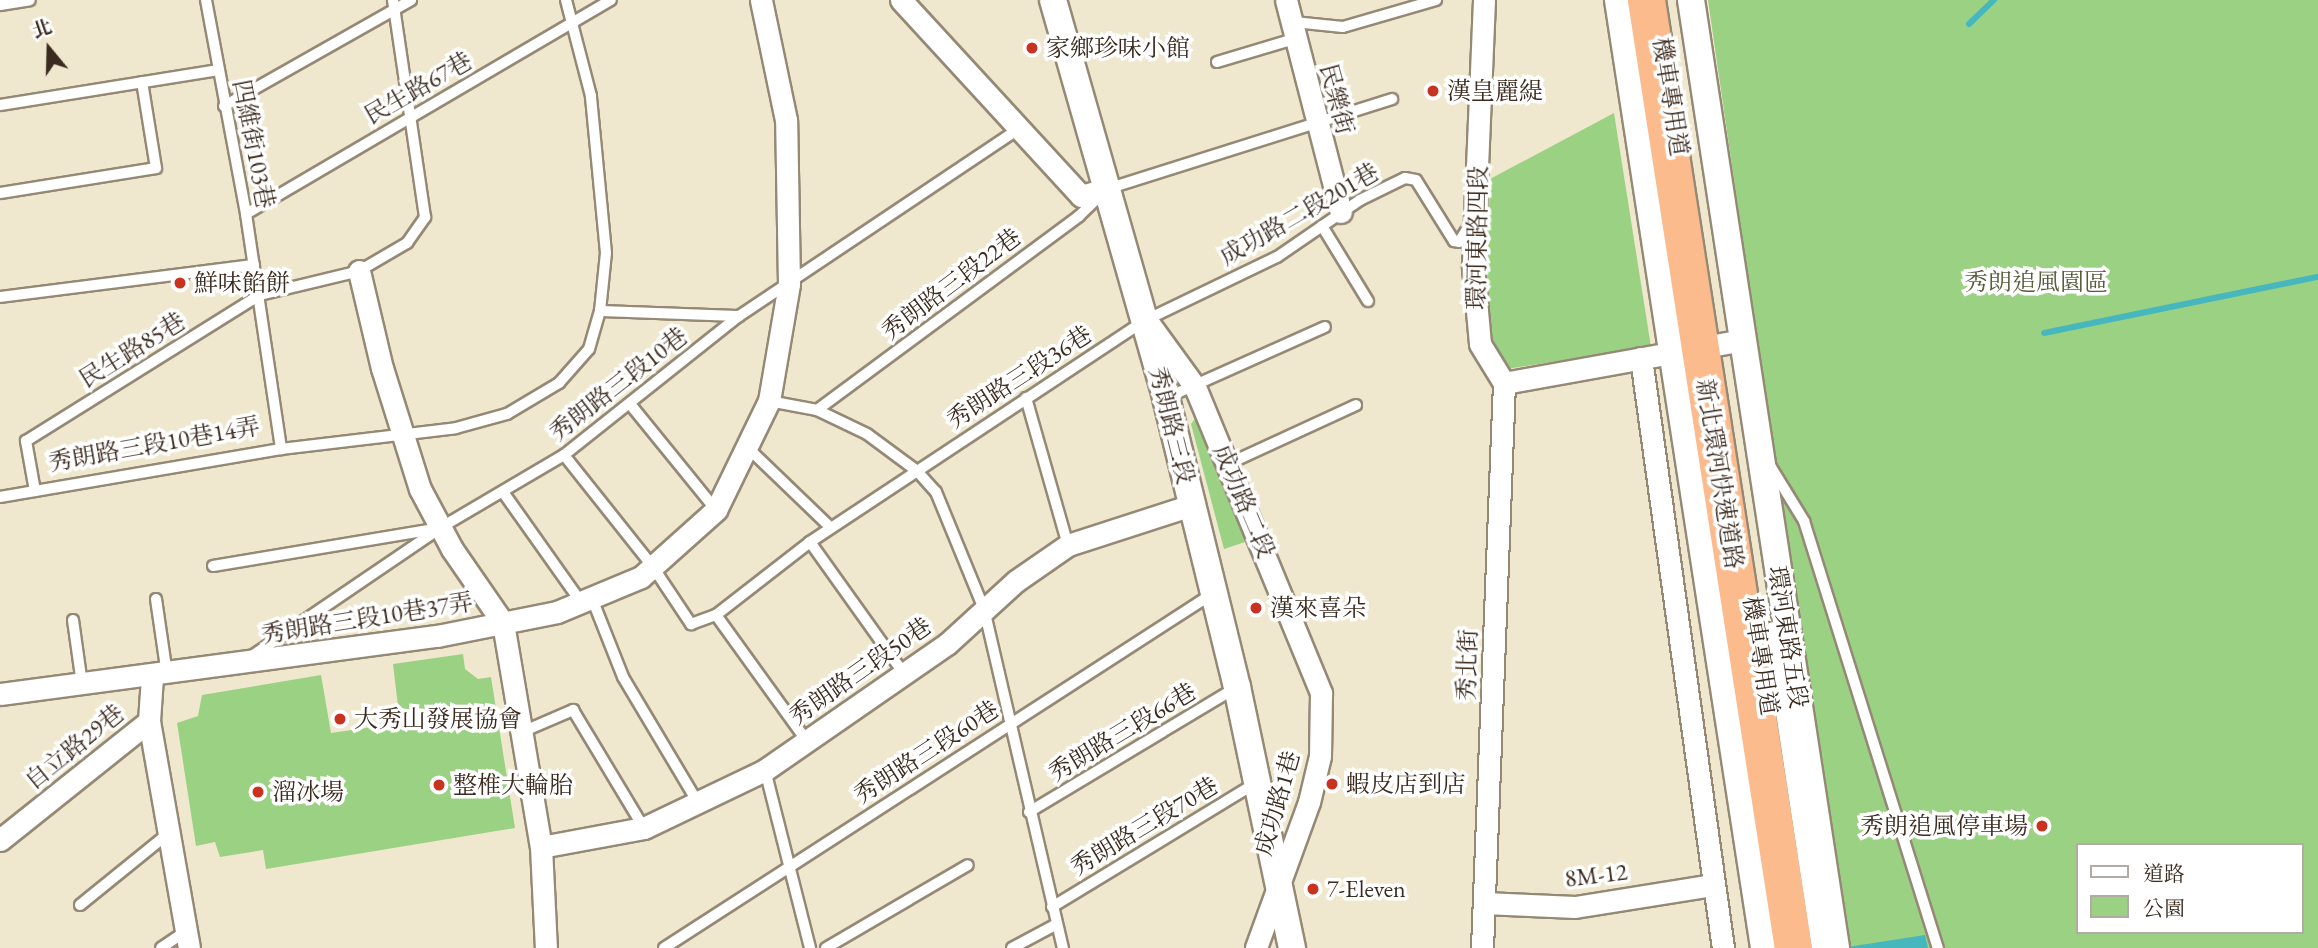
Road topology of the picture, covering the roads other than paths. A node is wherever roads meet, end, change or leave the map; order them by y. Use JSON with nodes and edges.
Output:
{"nodes":[{"id":1,"x":30,"y":0,"type":"edge"},
{"id":2,"x":206,"y":0,"type":"edge"},
{"id":3,"x":411,"y":0,"type":"edge"},
{"id":4,"x":566,"y":0,"type":"edge"},
{"id":5,"x":611,"y":0,"type":"edge"},
{"id":6,"x":761,"y":0,"type":"edge"},
{"id":7,"x":901,"y":0,"type":"edge"},
{"id":8,"x":1053,"y":0,"type":"edge"},
{"id":9,"x":1286,"y":0,"type":"edge"},
{"id":10,"x":1436,"y":0,"type":"edge"},
{"id":11,"x":1484,"y":0,"type":"edge"},
{"id":12,"x":1618,"y":0,"type":"edge"},
{"id":13,"x":1629,"y":0,"type":"edge"},
{"id":14,"x":1646,"y":0,"type":"edge"},
{"id":15,"x":1668,"y":0,"type":"edge"},
{"id":16,"x":1678,"y":0,"type":"edge"},
{"id":17,"x":1691,"y":0,"type":"edge"},
{"id":18,"x":0,"y":5,"type":"edge"},
{"id":19,"x":394,"y":5,"type":"edge"},
{"id":20,"x":571,"y":23,"type":"junction"},
{"id":21,"x":1294,"y":31,"type":"junction"},
{"id":22,"x":1217,"y":62,"type":"dead end"},
{"id":23,"x":218,"y":70,"type":"junction"},
{"id":24,"x":142,"y":82,"type":"junction"},
{"id":25,"x":1392,"y":99,"type":"dead end"},
{"id":26,"x":0,"y":104,"type":"edge"},
{"id":27,"x":224,"y":106,"type":"junction"},
{"id":28,"x":409,"y":118,"type":"junction"},
{"id":29,"x":1315,"y":120,"type":"junction"},
{"id":30,"x":1018,"y":129,"type":"junction"},
{"id":31,"x":1107,"y":189,"type":"junction"},
{"id":32,"x":0,"y":192,"type":"edge"},
{"id":33,"x":1341,"y":212,"type":"junction"},
{"id":34,"x":246,"y":214,"type":"junction"},
{"id":35,"x":1475,"y":216,"type":"junction"},
{"id":36,"x":1322,"y":226,"type":"junction"},
{"id":37,"x":254,"y":265,"type":"junction"},
{"id":38,"x":359,"y":271,"type":"junction"},
{"id":39,"x":789,"y":284,"type":"junction"},
{"id":40,"x":260,"y":295,"type":"junction"},
{"id":41,"x":0,"y":297,"type":"edge"},
{"id":42,"x":1368,"y":301,"type":"dead end"},
{"id":43,"x":600,"y":311,"type":"junction"},
{"id":44,"x":739,"y":316,"type":"junction"},
{"id":45,"x":1146,"y":320,"type":"junction"},
{"id":46,"x":1325,"y":327,"type":"dead end"},
{"id":47,"x":1713,"y":344,"type":"junction"},
{"id":48,"x":1641,"y":358,"type":"junction"},
{"id":49,"x":1504,"y":383,"type":"junction"},
{"id":50,"x":1195,"y":387,"type":"junction"},
{"id":51,"x":1026,"y":398,"type":"junction"},
{"id":52,"x":1166,"y":398,"type":"junction"},
{"id":53,"x":769,"y":401,"type":"junction"},
{"id":54,"x":630,"y":404,"type":"junction"},
{"id":55,"x":1356,"y":404,"type":"dead end"},
{"id":56,"x":817,"y":410,"type":"junction"},
{"id":57,"x":400,"y":432,"type":"junction"},
{"id":58,"x":748,"y":448,"type":"junction"},
{"id":59,"x":281,"y":449,"type":"junction"},
{"id":60,"x":564,"y":455,"type":"junction"},
{"id":61,"x":1758,"y":455,"type":"junction"},
{"id":62,"x":1227,"y":464,"type":"junction"},
{"id":63,"x":917,"y":471,"type":"junction"},
{"id":64,"x":35,"y":491,"type":"junction"},
{"id":65,"x":503,"y":492,"type":"junction"},
{"id":66,"x":0,"y":496,"type":"edge"},
{"id":67,"x":1192,"y":505,"type":"junction"},
{"id":68,"x":716,"y":510,"type":"junction"},
{"id":69,"x":440,"y":528,"type":"junction"},
{"id":70,"x":831,"y":528,"type":"junction"},
{"id":71,"x":810,"y":542,"type":"junction"},
{"id":72,"x":1068,"y":545,"type":"junction"},
{"id":73,"x":214,"y":566,"type":"dead end"},
{"id":74,"x":653,"y":567,"type":"junction"},
{"id":75,"x":1212,"y":594,"type":"junction"},
{"id":76,"x":156,"y":599,"type":"dead end"},
{"id":77,"x":586,"y":599,"type":"junction"},
{"id":78,"x":984,"y":609,"type":"junction"},
{"id":79,"x":716,"y":615,"type":"junction"},
{"id":80,"x":73,"y":620,"type":"dead end"},
{"id":81,"x":503,"y":623,"type":"junction"},
{"id":82,"x":239,"y":665,"type":"junction"},
{"id":83,"x":904,"y":674,"type":"junction"},
{"id":84,"x":160,"y":676,"type":"junction"},
{"id":85,"x":82,"y":684,"type":"junction"},
{"id":86,"x":1237,"y":687,"type":"junction"},
{"id":87,"x":1321,"y":693,"type":"joint"},
{"id":88,"x":0,"y":694,"type":"edge"},
{"id":89,"x":149,"y":721,"type":"junction"},
{"id":90,"x":1009,"y":722,"type":"junction"},
{"id":91,"x":522,"y":732,"type":"junction"},
{"id":92,"x":807,"y":741,"type":"junction"},
{"id":93,"x":765,"y":770,"type":"junction"},
{"id":94,"x":1259,"y":781,"type":"junction"},
{"id":95,"x":698,"y":803,"type":"junction"},
{"id":96,"x":1029,"y":813,"type":"junction"},
{"id":97,"x":644,"y":828,"type":"junction"},
{"id":98,"x":169,"y":833,"type":"junction"},
{"id":99,"x":0,"y":840,"type":"edge"},
{"id":100,"x":541,"y":847,"type":"junction"},
{"id":101,"x":968,"y":865,"type":"dead end"},
{"id":102,"x":789,"y":866,"type":"junction"},
{"id":103,"x":1279,"y":885,"type":"junction"},
{"id":104,"x":1713,"y":885,"type":"junction"},
{"id":105,"x":1484,"y":903,"type":"junction"},
{"id":106,"x":80,"y":905,"type":"dead end"},
{"id":107,"x":1052,"y":907,"type":"junction"},
{"id":108,"x":1057,"y":924,"type":"junction"},
{"id":109,"x":187,"y":940,"type":"edge"},
{"id":110,"x":161,"y":948,"type":"edge"},
{"id":111,"x":546,"y":948,"type":"edge"},
{"id":112,"x":664,"y":948,"type":"edge"},
{"id":113,"x":810,"y":948,"type":"edge"},
{"id":114,"x":826,"y":948,"type":"edge"},
{"id":115,"x":1012,"y":948,"type":"edge"},
{"id":116,"x":1063,"y":948,"type":"edge"},
{"id":117,"x":1256,"y":948,"type":"edge"},
{"id":118,"x":1292,"y":948,"type":"edge"},
{"id":119,"x":1482,"y":948,"type":"edge"},
{"id":120,"x":1723,"y":948,"type":"edge"},
{"id":121,"x":1764,"y":948,"type":"edge"},
{"id":122,"x":1781,"y":948,"type":"edge"},
{"id":123,"x":1793,"y":948,"type":"edge"},
{"id":124,"x":1812,"y":948,"type":"edge"},
{"id":125,"x":1822,"y":948,"type":"edge"},
{"id":126,"x":1836,"y":948,"type":"edge"},
{"id":127,"x":1938,"y":948,"type":"edge"}],
"edges":[{"from":1,"to":18,"type":"lane"},
{"from":2,"to":23,"type":"lane","name":"四維街103巷"},
{"from":3,"to":19,"type":"lane"},
{"from":4,"to":20,"type":"lane","name":"秀朗路三段10巷14弄"},
{"from":5,"to":20,"type":"lane","name":"民生路67巷"},
{"from":6,"to":39,"type":"street"},
{"from":7,"to":30,"type":"street"},
{"from":8,"to":31,"type":"street"},
{"from":9,"to":21,"type":"street","name":"民樂街"},
{"from":10,"to":21,"type":"lane"},
{"from":11,"to":35,"type":"street","name":"環河東路四段"},
{"from":12,"to":47,"type":"street"},
{"from":13,"to":47,"type":"street","name":"機車專用道"},
{"from":14,"to":47,"type":"highway","name":"新北環河快速道路"},
{"from":15,"to":47,"type":"highway","name":"新北環河快速道路"},
{"from":16,"to":47,"type":"street","name":"機車專用道"},
{"from":17,"to":47,"type":"street"},
{"from":19,"to":27,"type":"lane"},
{"from":19,"to":28,"type":"lane","name":"民生路85巷"},
{"from":20,"to":28,"type":"lane","name":"民生路67巷"},
{"from":20,"to":43,"type":"lane","name":"秀朗路三段10巷14弄"},
{"from":21,"to":22,"type":"lane"},
{"from":21,"to":29,"type":"street","name":"民樂街"},
{"from":23,"to":24,"type":"lane"},
{"from":23,"to":27,"type":"lane","name":"四維街103巷"},
{"from":24,"to":26,"type":"lane"},
{"from":24,"to":32,"type":"lane"},
{"from":25,"to":29,"type":"lane"},
{"from":27,"to":34,"type":"lane","name":"四維街103巷"},
{"from":28,"to":34,"type":"lane","name":"民生路67巷"},
{"from":28,"to":38,"type":"lane","name":"民生路85巷"},
{"from":29,"to":31,"type":"lane"},
{"from":29,"to":33,"type":"street","name":"民樂街"},
{"from":30,"to":31,"type":"street"},
{"from":30,"to":39,"type":"lane","name":"秀朗路三段10巷"},
{"from":31,"to":45,"type":"street","name":"秀朗路三段"},
{"from":31,"to":56,"type":"lane","name":"秀朗路三段22巷"},
{"from":33,"to":35,"type":"lane","name":"成功路二段201巷"},
{"from":33,"to":36,"type":"lane","name":"成功路二段201巷"},
{"from":34,"to":37,"type":"lane","name":"四維街103巷"},
{"from":35,"to":49,"type":"street","name":"環河東路四段"},
{"from":36,"to":42,"type":"lane"},
{"from":36,"to":45,"type":"lane","name":"成功路二段201巷"},
{"from":37,"to":40,"type":"lane","name":"四維街103巷"},
{"from":37,"to":41,"type":"lane"},
{"from":38,"to":40,"type":"lane","name":"民生路85巷"},
{"from":38,"to":57,"type":"street"},
{"from":39,"to":44,"type":"lane","name":"秀朗路三段10巷"},
{"from":39,"to":53,"type":"street"},
{"from":40,"to":59,"type":"lane","name":"秀朗路三段10巷14弄"},
{"from":40,"to":64,"type":"lane","name":"民生路85巷"},
{"from":43,"to":44,"type":"lane"},
{"from":43,"to":57,"type":"lane","name":"秀朗路三段10巷14弄"},
{"from":44,"to":54,"type":"lane","name":"秀朗路三段10巷"},
{"from":45,"to":50,"type":"street","name":"成功路二段"},
{"from":45,"to":51,"type":"lane","name":"秀朗路三段36巷"},
{"from":45,"to":52,"type":"street","name":"秀朗路三段"},
{"from":46,"to":50,"type":"lane"},
{"from":47,"to":48,"type":"street"},
{"from":47,"to":61,"type":"street","name":"環河東路五段"},
{"from":47,"to":121,"type":"street"},
{"from":47,"to":122,"type":"street","name":"機車專用道"},
{"from":47,"to":123,"type":"highway","name":"新北環河快速道路"},
{"from":47,"to":124,"type":"highway","name":"新北環河快速道路"},
{"from":47,"to":125,"type":"street","name":"機車專用道"},
{"from":48,"to":49,"type":"street"},
{"from":48,"to":104,"type":"street"},
{"from":49,"to":105,"type":"street","name":"秀北街"},
{"from":50,"to":52,"type":"lane"},
{"from":50,"to":62,"type":"street","name":"成功路二段"},
{"from":51,"to":63,"type":"lane","name":"秀朗路三段36巷"},
{"from":51,"to":72,"type":"lane"},
{"from":52,"to":67,"type":"street","name":"秀朗路三段"},
{"from":53,"to":56,"type":"lane"},
{"from":53,"to":58,"type":"street"},
{"from":54,"to":60,"type":"lane","name":"秀朗路三段10巷"},
{"from":54,"to":68,"type":"lane"},
{"from":55,"to":62,"type":"lane"},
{"from":56,"to":63,"type":"lane"},
{"from":57,"to":59,"type":"lane","name":"秀朗路三段10巷14弄"},
{"from":57,"to":69,"type":"street"},
{"from":58,"to":68,"type":"street"},
{"from":58,"to":70,"type":"lane"},
{"from":59,"to":64,"type":"lane","name":"秀朗路三段10巷14弄"},
{"from":60,"to":65,"type":"lane","name":"秀朗路三段10巷"},
{"from":60,"to":74,"type":"lane"},
{"from":61,"to":126,"type":"street","name":"環河東路五段"},
{"from":61,"to":127,"type":"lane"},
{"from":62,"to":87,"type":"street","name":"成功路二段"},
{"from":63,"to":70,"type":"lane","name":"秀朗路三段36巷"},
{"from":63,"to":78,"type":"lane"},
{"from":64,"to":66,"type":"lane","name":"秀朗路三段10巷14弄"},
{"from":65,"to":69,"type":"lane","name":"秀朗路三段10巷"},
{"from":65,"to":77,"type":"lane"},
{"from":67,"to":72,"type":"street","name":"秀朗路三段50巷"},
{"from":67,"to":75,"type":"street","name":"秀朗路三段"},
{"from":68,"to":74,"type":"street","name":"秀朗路三段10巷37弄"},
{"from":69,"to":73,"type":"lane"},
{"from":69,"to":81,"type":"street"},
{"from":69,"to":82,"type":"lane","name":"秀朗路三段10巷"},
{"from":70,"to":71,"type":"lane","name":"秀朗路三段36巷"},
{"from":71,"to":79,"type":"lane","name":"秀朗路三段36巷"},
{"from":71,"to":83,"type":"lane"},
{"from":72,"to":78,"type":"street","name":"秀朗路三段50巷"},
{"from":74,"to":77,"type":"street","name":"秀朗路三段10巷37弄"},
{"from":74,"to":79,"type":"lane"},
{"from":75,"to":86,"type":"street","name":"秀朗路三段"},
{"from":75,"to":90,"type":"lane","name":"秀朗路三段60巷"},
{"from":76,"to":84,"type":"lane"},
{"from":77,"to":81,"type":"street","name":"秀朗路三段10巷37弄"},
{"from":77,"to":95,"type":"lane"},
{"from":78,"to":83,"type":"street","name":"秀朗路三段50巷"},
{"from":78,"to":90,"type":"lane"},
{"from":79,"to":92,"type":"lane"},
{"from":80,"to":85,"type":"lane"},
{"from":81,"to":82,"type":"street","name":"秀朗路三段10巷37弄"},
{"from":81,"to":91,"type":"street","name":"秀朗路三段10巷37弄"},
{"from":82,"to":84,"type":"street","name":"秀朗路三段10巷37弄"},
{"from":83,"to":92,"type":"street","name":"秀朗路三段50巷"},
{"from":84,"to":85,"type":"street","name":"秀朗路三段10巷37弄"},
{"from":84,"to":89,"type":"street"},
{"from":85,"to":88,"type":"street","name":"秀朗路三段10巷37弄"},
{"from":86,"to":94,"type":"street","name":"秀朗路三段"},
{"from":86,"to":96,"type":"lane","name":"秀朗路三段66巷"},
{"from":87,"to":103,"type":"street","name":"成功路1巷"},
{"from":89,"to":98,"type":"street"},
{"from":89,"to":99,"type":"street","name":"自立路29巷"},
{"from":90,"to":96,"type":"lane"},
{"from":90,"to":102,"type":"lane","name":"秀朗路三段60巷"},
{"from":91,"to":97,"type":"lane"},
{"from":91,"to":100,"type":"street","name":"秀朗路三段10巷37弄"},
{"from":92,"to":93,"type":"street","name":"秀朗路三段50巷"},
{"from":93,"to":95,"type":"street","name":"秀朗路三段50巷"},
{"from":93,"to":102,"type":"lane"},
{"from":94,"to":103,"type":"street","name":"秀朗路三段"},
{"from":94,"to":107,"type":"lane","name":"秀朗路三段70巷"},
{"from":95,"to":97,"type":"street","name":"秀朗路三段50巷"},
{"from":96,"to":107,"type":"lane"},
{"from":97,"to":100,"type":"street","name":"秀朗路三段50巷"},
{"from":98,"to":106,"type":"lane"},
{"from":98,"to":109,"type":"street"},
{"from":100,"to":111,"type":"street","name":"秀朗路三段10巷37弄"},
{"from":101,"to":114,"type":"lane"},
{"from":102,"to":112,"type":"lane","name":"秀朗路三段60巷"},
{"from":102,"to":113,"type":"lane"},
{"from":103,"to":117,"type":"street"},
{"from":103,"to":118,"type":"street","name":"秀朗路三段"},
{"from":104,"to":105,"type":"street","name":"8M-12"},
{"from":104,"to":120,"type":"street"},
{"from":105,"to":119,"type":"street","name":"秀北街"},
{"from":107,"to":108,"type":"lane"},
{"from":108,"to":115,"type":"lane"},
{"from":108,"to":116,"type":"lane"},
{"from":109,"to":110,"type":"lane"}]}
